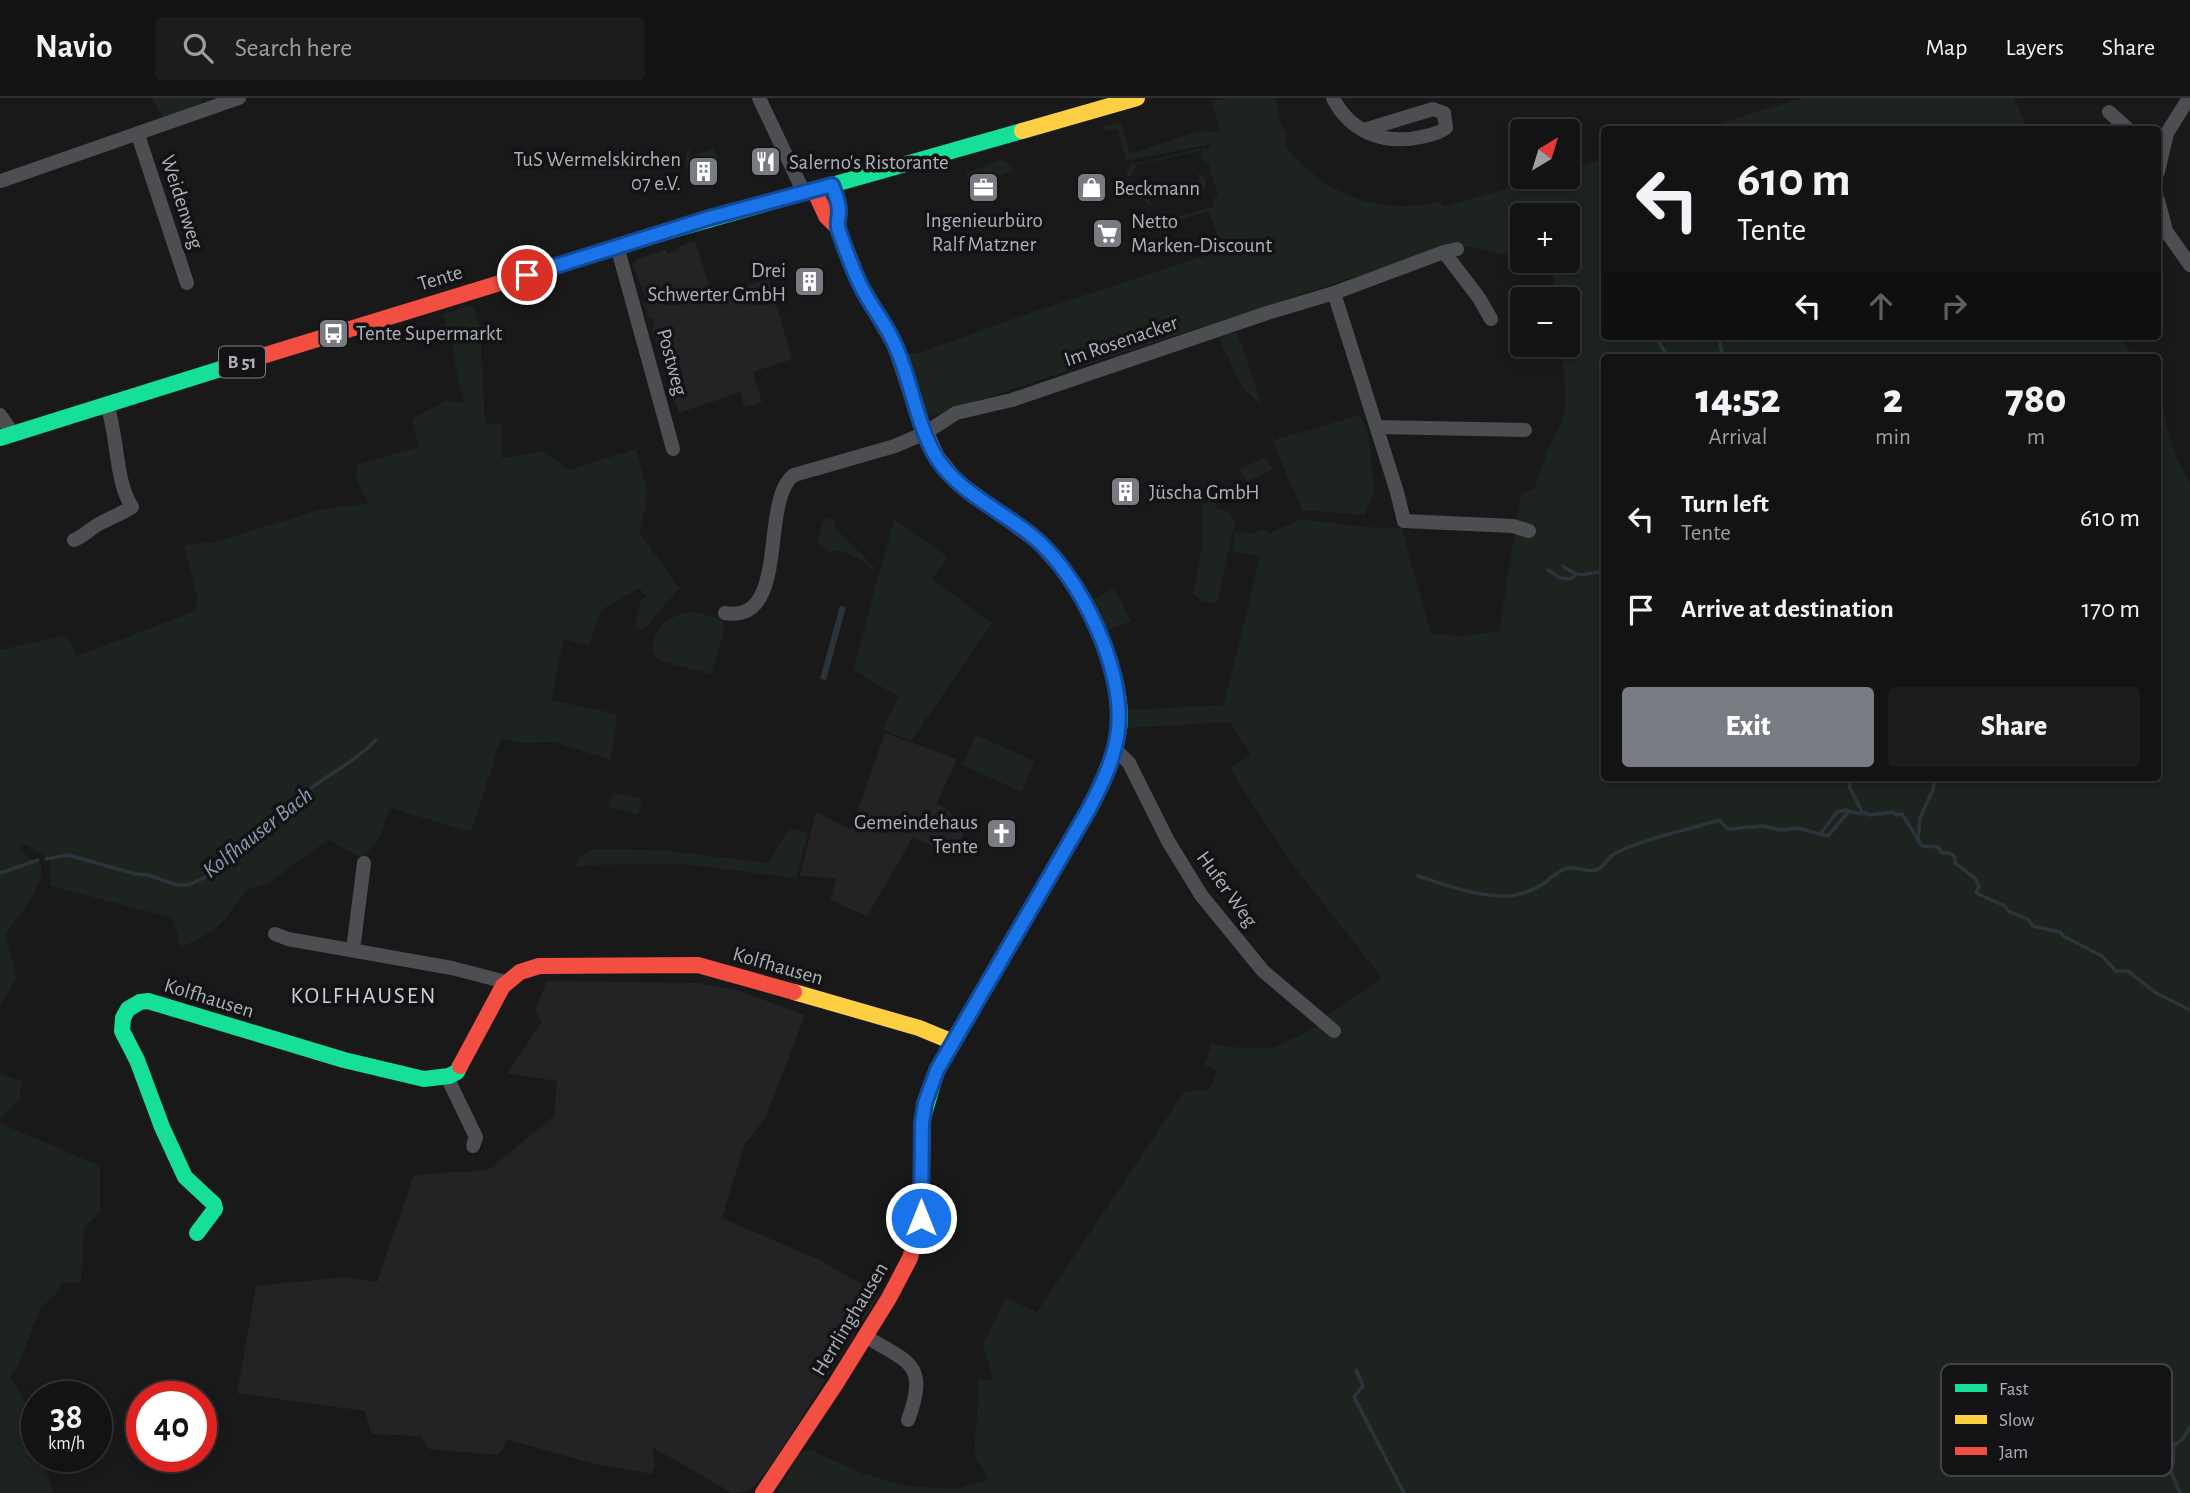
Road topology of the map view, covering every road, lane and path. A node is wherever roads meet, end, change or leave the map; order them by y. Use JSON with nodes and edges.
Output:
{"nodes":[{"id":1,"x":239,"y":98,"type":"edge"},
{"id":2,"x":759,"y":98,"type":"edge"},
{"id":3,"x":1333,"y":98,"type":"edge"},
{"id":4,"x":2189,"y":98,"type":"edge"},
{"id":5,"x":1131,"y":99,"type":"edge"},
{"id":6,"x":2108,"y":126,"type":"edge"},
{"id":7,"x":2125,"y":126,"type":"edge"},
{"id":8,"x":1364,"y":130,"type":"junction"},
{"id":9,"x":138,"y":135,"type":"junction"},
{"id":10,"x":2161,"y":143,"type":"edge"},
{"id":11,"x":0,"y":181,"type":"edge"},
{"id":12,"x":832,"y":185,"type":"junction"},
{"id":13,"x":809,"y":191,"type":"junction"},
{"id":14,"x":2161,"y":220,"type":"edge"},
{"id":15,"x":837,"y":227,"type":"junction"},
{"id":16,"x":617,"y":246,"type":"junction"},
{"id":17,"x":2190,"y":265,"type":"edge"},
{"id":18,"x":187,"y":283,"type":"dead end"},
{"id":19,"x":1334,"y":293,"type":"junction"},
{"id":20,"x":1491,"y":319,"type":"dead end"},
{"id":21,"x":107,"y":405,"type":"junction"},
{"id":22,"x":0,"y":415,"type":"edge"},
{"id":23,"x":922,"y":426,"type":"junction"},
{"id":24,"x":1377,"y":427,"type":"junction"},
{"id":25,"x":1525,"y":430,"type":"dead end"},
{"id":26,"x":6,"y":436,"type":"edge"},
{"id":27,"x":673,"y":449,"type":"dead end"},
{"id":28,"x":1529,"y":531,"type":"dead end"},
{"id":29,"x":74,"y":540,"type":"dead end"},
{"id":30,"x":725,"y":613,"type":"dead end"},
{"id":31,"x":1115,"y":749,"type":"junction"},
{"id":32,"x":364,"y":863,"type":"dead end"},
{"id":33,"x":275,"y":934,"type":"dead end"},
{"id":34,"x":353,"y":950,"type":"junction"},
{"id":35,"x":506,"y":982,"type":"junction"},
{"id":36,"x":1334,"y":1031,"type":"dead end"},
{"id":37,"x":953,"y":1042,"type":"junction"},
{"id":38,"x":447,"y":1077,"type":"junction"},
{"id":39,"x":473,"y":1146,"type":"dead end"},
{"id":40,"x":197,"y":1233,"type":"dead end"},
{"id":41,"x":865,"y":1336,"type":"junction"},
{"id":42,"x":908,"y":1420,"type":"dead end"},
{"id":43,"x":763,"y":1493,"type":"edge"}],
"edges":[{"from":1,"to":9,"type":"street","name":"Weidenweg"},
{"from":2,"to":13,"type":"street"},
{"from":3,"to":8,"type":"street"},
{"from":4,"to":10,"type":"street"},
{"from":5,"to":12,"type":"street","name":"Tente","number":"B 51"},
{"from":6,"to":7,"type":"street"},
{"from":8,"to":8,"type":"street"},
{"from":9,"to":11,"type":"street","name":"Weidenweg"},
{"from":9,"to":18,"type":"street","name":"Weidenweg"},
{"from":12,"to":13,"type":"street","name":"Tente","number":"B 51"},
{"from":12,"to":15,"type":"street","name":"Herrlinghausen"},
{"from":13,"to":15,"type":"street","name":"Herrlinghausen"},
{"from":13,"to":16,"type":"street","name":"Tente","number":"B 51"},
{"from":14,"to":17,"type":"street"},
{"from":15,"to":23,"type":"street","name":"Herrlinghausen"},
{"from":16,"to":21,"type":"street","name":"Tente","number":"B 51"},
{"from":16,"to":27,"type":"street","name":"Postweg"},
{"from":19,"to":20,"type":"street","name":"Im Rosenacker"},
{"from":19,"to":23,"type":"street","name":"Im Rosenacker"},
{"from":19,"to":24,"type":"street"},
{"from":21,"to":26,"type":"street","name":"Tente","number":"B 51"},
{"from":21,"to":29,"type":"street"},
{"from":22,"to":26,"type":"street"},
{"from":23,"to":30,"type":"street"},
{"from":23,"to":31,"type":"street","name":"Herrlinghausen"},
{"from":24,"to":25,"type":"street"},
{"from":24,"to":28,"type":"street"},
{"from":31,"to":36,"type":"street","name":"Hufer Weg"},
{"from":31,"to":37,"type":"street","name":"Herrlinghausen"},
{"from":32,"to":34,"type":"street"},
{"from":33,"to":34,"type":"street"},
{"from":34,"to":35,"type":"street"},
{"from":35,"to":37,"type":"street","name":"Kolfhausen"},
{"from":35,"to":38,"type":"street"},
{"from":37,"to":41,"type":"street","name":"Herrlinghausen"},
{"from":38,"to":39,"type":"street"},
{"from":38,"to":40,"type":"street","name":"Kolfhausen"},
{"from":41,"to":42,"type":"street"},
{"from":41,"to":43,"type":"street","name":"Herrlinghausen"}]}
